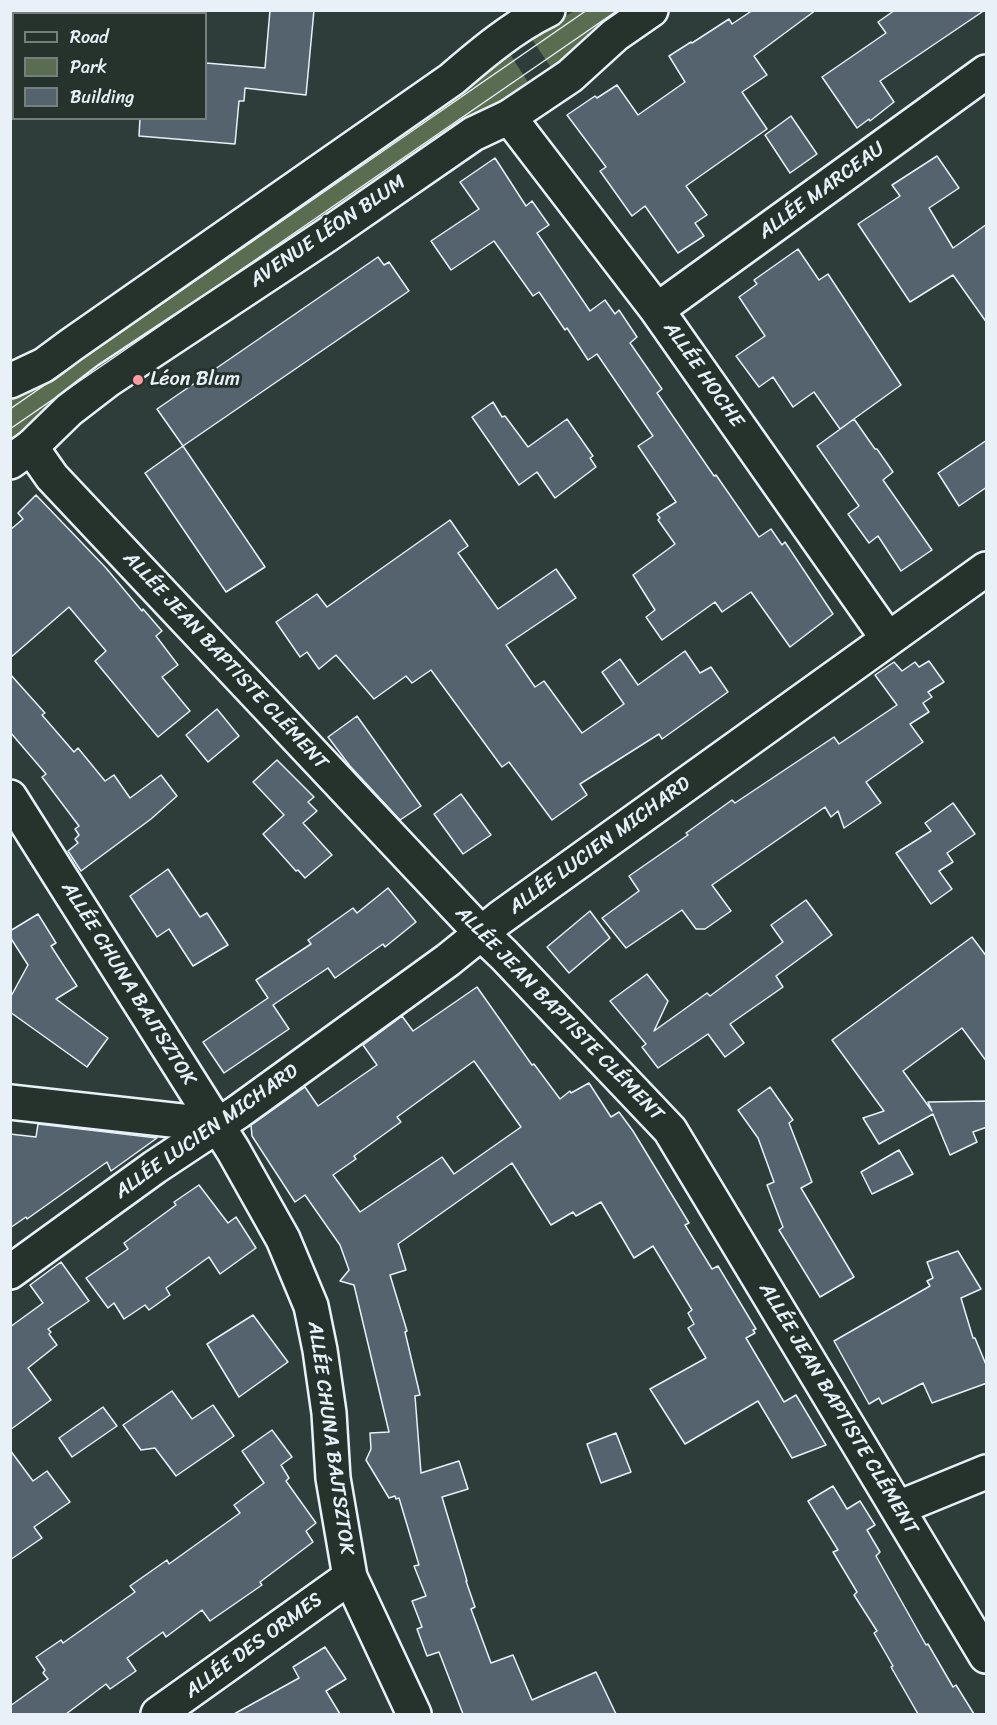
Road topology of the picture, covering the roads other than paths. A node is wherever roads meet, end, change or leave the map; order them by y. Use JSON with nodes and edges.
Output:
{"nodes":[{"id":1,"x":548,"y":10,"type":"edge"},
{"id":2,"x":651,"y":10,"type":"edge"},
{"id":3,"x":987,"y":72,"type":"edge"},
{"id":4,"x":509,"y":117,"type":"junction"},
{"id":5,"x":657,"y":310,"type":"junction"},
{"id":6,"x":10,"y":381,"type":"edge"},
{"id":7,"x":21,"y":454,"type":"edge"},
{"id":8,"x":987,"y":569,"type":"edge"},
{"id":9,"x":888,"y":639,"type":"junction"},
{"id":10,"x":10,"y":797,"type":"edge"},
{"id":11,"x":482,"y":934,"type":"junction"},
{"id":12,"x":10,"y":1102,"type":"edge"},
{"id":13,"x":217,"y":1125,"type":"junction"},
{"id":14,"x":10,"y":1272,"type":"edge"},
{"id":15,"x":987,"y":1472,"type":"edge"},
{"id":16,"x":898,"y":1508,"type":"junction"},
{"id":17,"x":350,"y":1577,"type":"junction"},
{"id":18,"x":987,"y":1656,"type":"edge"},
{"id":19,"x":158,"y":1714,"type":"edge"},
{"id":20,"x":414,"y":1714,"type":"edge"}],
"edges":[{"from":1,"to":6,"type":"street"},
{"from":2,"to":4,"type":"street","name":"AVENUE LÉON BLUM"},
{"from":3,"to":5,"type":"street","name":"ALLÉE MARCEAU"},
{"from":4,"to":5,"type":"street","name":"ALLÉE HOCHE"},
{"from":4,"to":7,"type":"street","name":"AVENUE LÉON BLUM"},
{"from":5,"to":9,"type":"street","name":"ALLÉE HOCHE"},
{"from":7,"to":11,"type":"street","name":"ALLÉE JEAN BAPTISTE CLÉMENT"},
{"from":8,"to":9,"type":"street","name":"ALLÉE LUCIEN MICHARD"},
{"from":9,"to":11,"type":"street","name":"ALLÉE LUCIEN MICHARD"},
{"from":10,"to":13,"type":"street","name":"ALLÉE CHUNA BAJTSZTOK"},
{"from":11,"to":13,"type":"street","name":"ALLÉE LUCIEN MICHARD"},
{"from":11,"to":16,"type":"street","name":"ALLÉE JEAN BAPTISTE CLÉMENT"},
{"from":12,"to":13,"type":"street"},
{"from":13,"to":14,"type":"street","name":"ALLÉE LUCIEN MICHARD"},
{"from":13,"to":17,"type":"street","name":"ALLÉE CHUNA BAJTSZTOK"},
{"from":15,"to":16,"type":"street"},
{"from":16,"to":18,"type":"street","name":"ALLÉE JEAN BAPTISTE CLÉMENT"},
{"from":17,"to":19,"type":"street","name":"ALLÉE DES ORMES"},
{"from":17,"to":20,"type":"street","name":"ALLÉE CHUNA BAJTSZTOK"}]}
